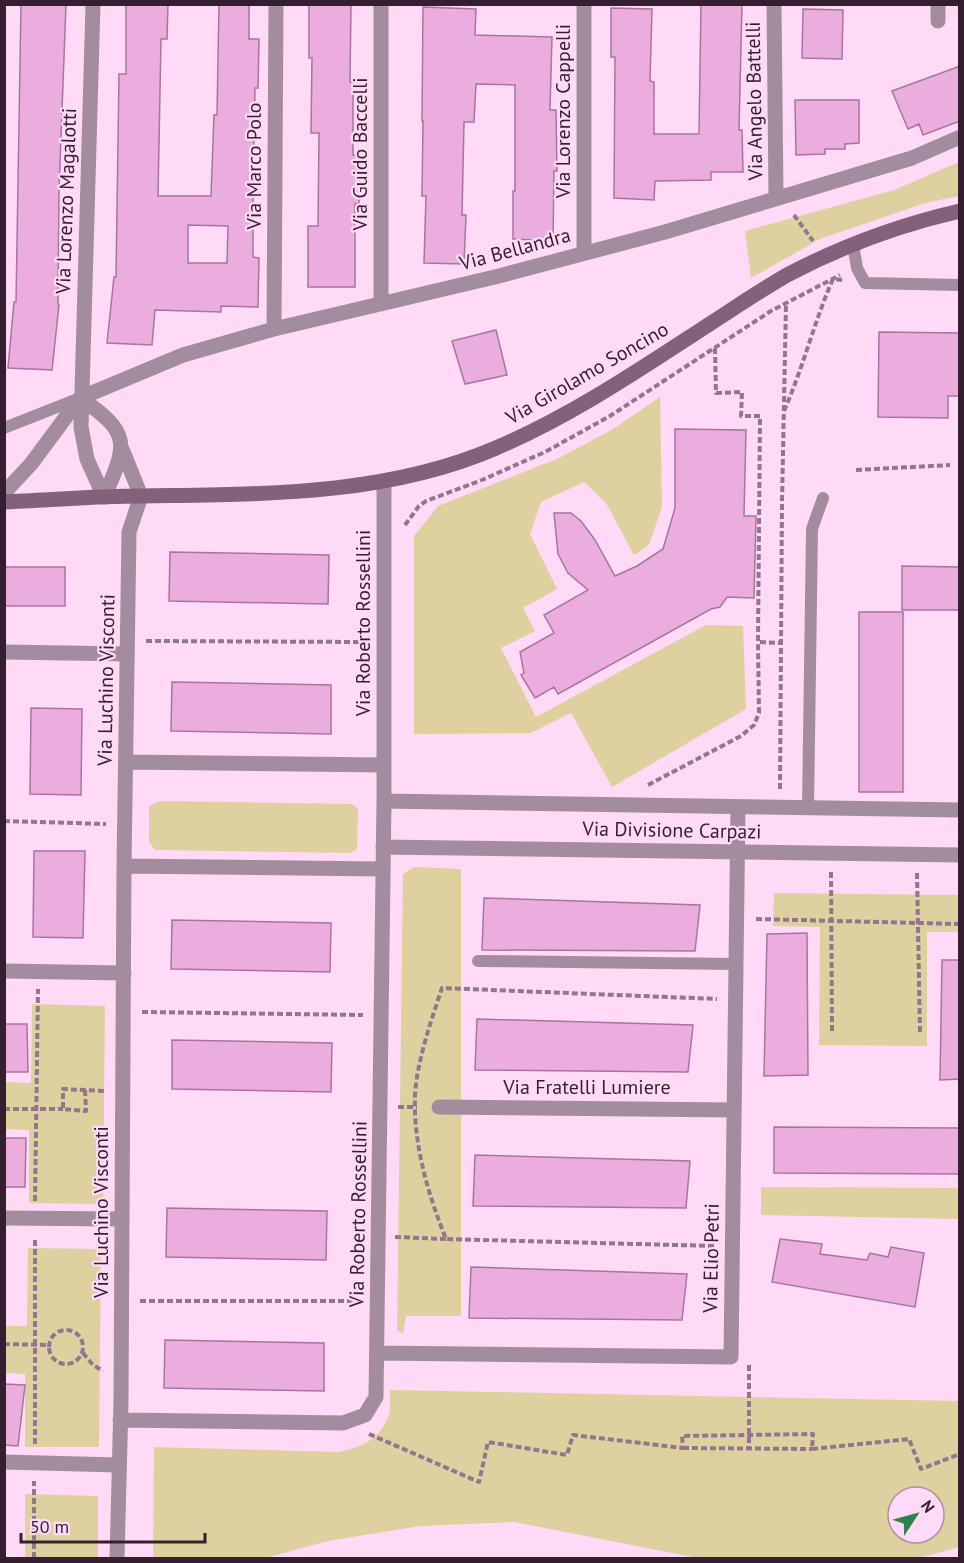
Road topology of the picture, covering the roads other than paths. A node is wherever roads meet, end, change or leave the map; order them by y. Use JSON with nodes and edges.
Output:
{"nodes":[{"id":1,"x":93,"y":4,"type":"edge"},
{"id":2,"x":276,"y":4,"type":"edge"},
{"id":3,"x":381,"y":4,"type":"edge"},
{"id":4,"x":584,"y":4,"type":"edge"},
{"id":5,"x":774,"y":4,"type":"edge"},
{"id":6,"x":938,"y":4,"type":"edge"},
{"id":7,"x":938,"y":21,"type":"dead end"},
{"id":8,"x":960,"y":137,"type":"edge"},
{"id":9,"x":776,"y":197,"type":"junction"},
{"id":10,"x":960,"y":211,"type":"edge"},
{"id":11,"x":853,"y":244,"type":"junction"},
{"id":12,"x":584,"y":252,"type":"junction"},
{"id":13,"x":960,"y":285,"type":"edge"},
{"id":14,"x":381,"y":304,"type":"junction"},
{"id":15,"x":274,"y":329,"type":"junction"},
{"id":16,"x":80,"y":398,"type":"junction"},
{"id":17,"x":4,"y":428,"type":"edge"},
{"id":18,"x":122,"y":449,"type":"junction"},
{"id":19,"x":384,"y":481,"type":"junction"},
{"id":20,"x":4,"y":493,"type":"edge"},
{"id":21,"x":141,"y":496,"type":"junction"},
{"id":22,"x":104,"y":497,"type":"junction"},
{"id":23,"x":823,"y":498,"type":"dead end"},
{"id":24,"x":4,"y":502,"type":"edge"},
{"id":25,"x":128,"y":648,"type":"junction"},
{"id":26,"x":4,"y":652,"type":"edge"},
{"id":27,"x":126,"y":762,"type":"junction"},
{"id":28,"x":384,"y":765,"type":"junction"},
{"id":29,"x":384,"y":801,"type":"junction"},
{"id":30,"x":738,"y":807,"type":"junction"},
{"id":31,"x":808,"y":808,"type":"junction"},
{"id":32,"x":960,"y":810,"type":"edge"},
{"id":33,"x":383,"y":847,"type":"junction"},
{"id":34,"x":737,"y":852,"type":"junction"},
{"id":35,"x":960,"y":855,"type":"edge"},
{"id":36,"x":124,"y":866,"type":"junction"},
{"id":37,"x":383,"y":869,"type":"junction"},
{"id":38,"x":478,"y":961,"type":"dead end"},
{"id":39,"x":736,"y":964,"type":"junction"},
{"id":40,"x":4,"y":971,"type":"edge"},
{"id":41,"x":124,"y":973,"type":"junction"},
{"id":42,"x":439,"y":1107,"type":"road end"},
{"id":43,"x":734,"y":1110,"type":"junction"},
{"id":44,"x":4,"y":1218,"type":"edge"},
{"id":45,"x":122,"y":1219,"type":"junction"},
{"id":46,"x":377,"y":1353,"type":"junction"},
{"id":47,"x":120,"y":1420,"type":"junction"},
{"id":48,"x":4,"y":1462,"type":"edge"},
{"id":49,"x":118,"y":1465,"type":"junction"},
{"id":50,"x":117,"y":1558,"type":"edge"}],
"edges":[{"from":1,"to":16,"type":"street","name":"Via Lorenzo Magalotti"},
{"from":2,"to":15,"type":"street","name":"Via Marco Polo"},
{"from":3,"to":14,"type":"street","name":"Via Guido Baccelli"},
{"from":4,"to":12,"type":"street","name":"Via Lorenzo Cappelli"},
{"from":5,"to":9,"type":"street","name":"Via Angelo Battelli"},
{"from":6,"to":7,"type":"street"},
{"from":8,"to":9,"type":"street","name":"Via Bellandra"},
{"from":9,"to":12,"type":"street","name":"Via Bellandra"},
{"from":10,"to":11,"type":"main road","name":"Via Girolamo Soncino"},
{"from":11,"to":13,"type":"lane"},
{"from":11,"to":19,"type":"main road","name":"Via Girolamo Soncino"},
{"from":12,"to":14,"type":"street","name":"Via Bellandra"},
{"from":14,"to":15,"type":"street","name":"Via Bellandra"},
{"from":15,"to":16,"type":"street","name":"Via Bellandra"},
{"from":16,"to":17,"type":"lane"},
{"from":16,"to":18,"type":"street"},
{"from":16,"to":20,"type":"street"},
{"from":16,"to":22,"type":"street","name":"Via Lorenzo Magalotti"},
{"from":18,"to":21,"type":"street"},
{"from":18,"to":22,"type":"street"},
{"from":19,"to":21,"type":"main road","name":"Via Girolamo Soncino"},
{"from":19,"to":28,"type":"street","name":"Via Roberto Rossellini"},
{"from":21,"to":22,"type":"main road","name":"Via Girolamo Soncino"},
{"from":21,"to":25,"type":"street","name":"Via Luchino Visconti"},
{"from":22,"to":24,"type":"main road"},
{"from":23,"to":31,"type":"lane"},
{"from":25,"to":26,"type":"street"},
{"from":25,"to":27,"type":"street","name":"Via Luchino Visconti"},
{"from":27,"to":28,"type":"street"},
{"from":27,"to":36,"type":"street","name":"Via Luchino Visconti"},
{"from":28,"to":29,"type":"street","name":"Via Roberto Rossellini"},
{"from":29,"to":30,"type":"street","name":"Via Divisione Carpazi"},
{"from":29,"to":33,"type":"street","name":"Via Roberto Rossellini"},
{"from":30,"to":31,"type":"street","name":"Via Divisione Carpazi"},
{"from":30,"to":34,"type":"street","name":"Via Elio Petri"},
{"from":31,"to":32,"type":"street","name":"Via Divisione Carpazi"},
{"from":33,"to":34,"type":"street","name":"Via Divisione Carpazi"},
{"from":33,"to":37,"type":"street","name":"Via Roberto Rossellini"},
{"from":34,"to":35,"type":"street","name":"Via Divisione Carpazi"},
{"from":34,"to":39,"type":"street","name":"Via Elio Petri"},
{"from":36,"to":37,"type":"street"},
{"from":36,"to":41,"type":"street","name":"Via Luchino Visconti"},
{"from":37,"to":46,"type":"street","name":"Via Roberto Rossellini"},
{"from":38,"to":39,"type":"lane"},
{"from":39,"to":43,"type":"street","name":"Via Elio Petri"},
{"from":40,"to":41,"type":"street"},
{"from":41,"to":45,"type":"street","name":"Via Luchino Visconti"},
{"from":42,"to":43,"type":"street","name":"Via Fratelli Lumiere"},
{"from":43,"to":46,"type":"street","name":"Via Elio Petri"},
{"from":44,"to":45,"type":"street"},
{"from":45,"to":47,"type":"street","name":"Via Luchino Visconti"},
{"from":46,"to":47,"type":"street","name":"Via Roberto Rossellini"},
{"from":47,"to":49,"type":"street","name":"Via Luchino Visconti"},
{"from":48,"to":49,"type":"street"},
{"from":49,"to":50,"type":"street","name":"Via Luchino Visconti"}]}
